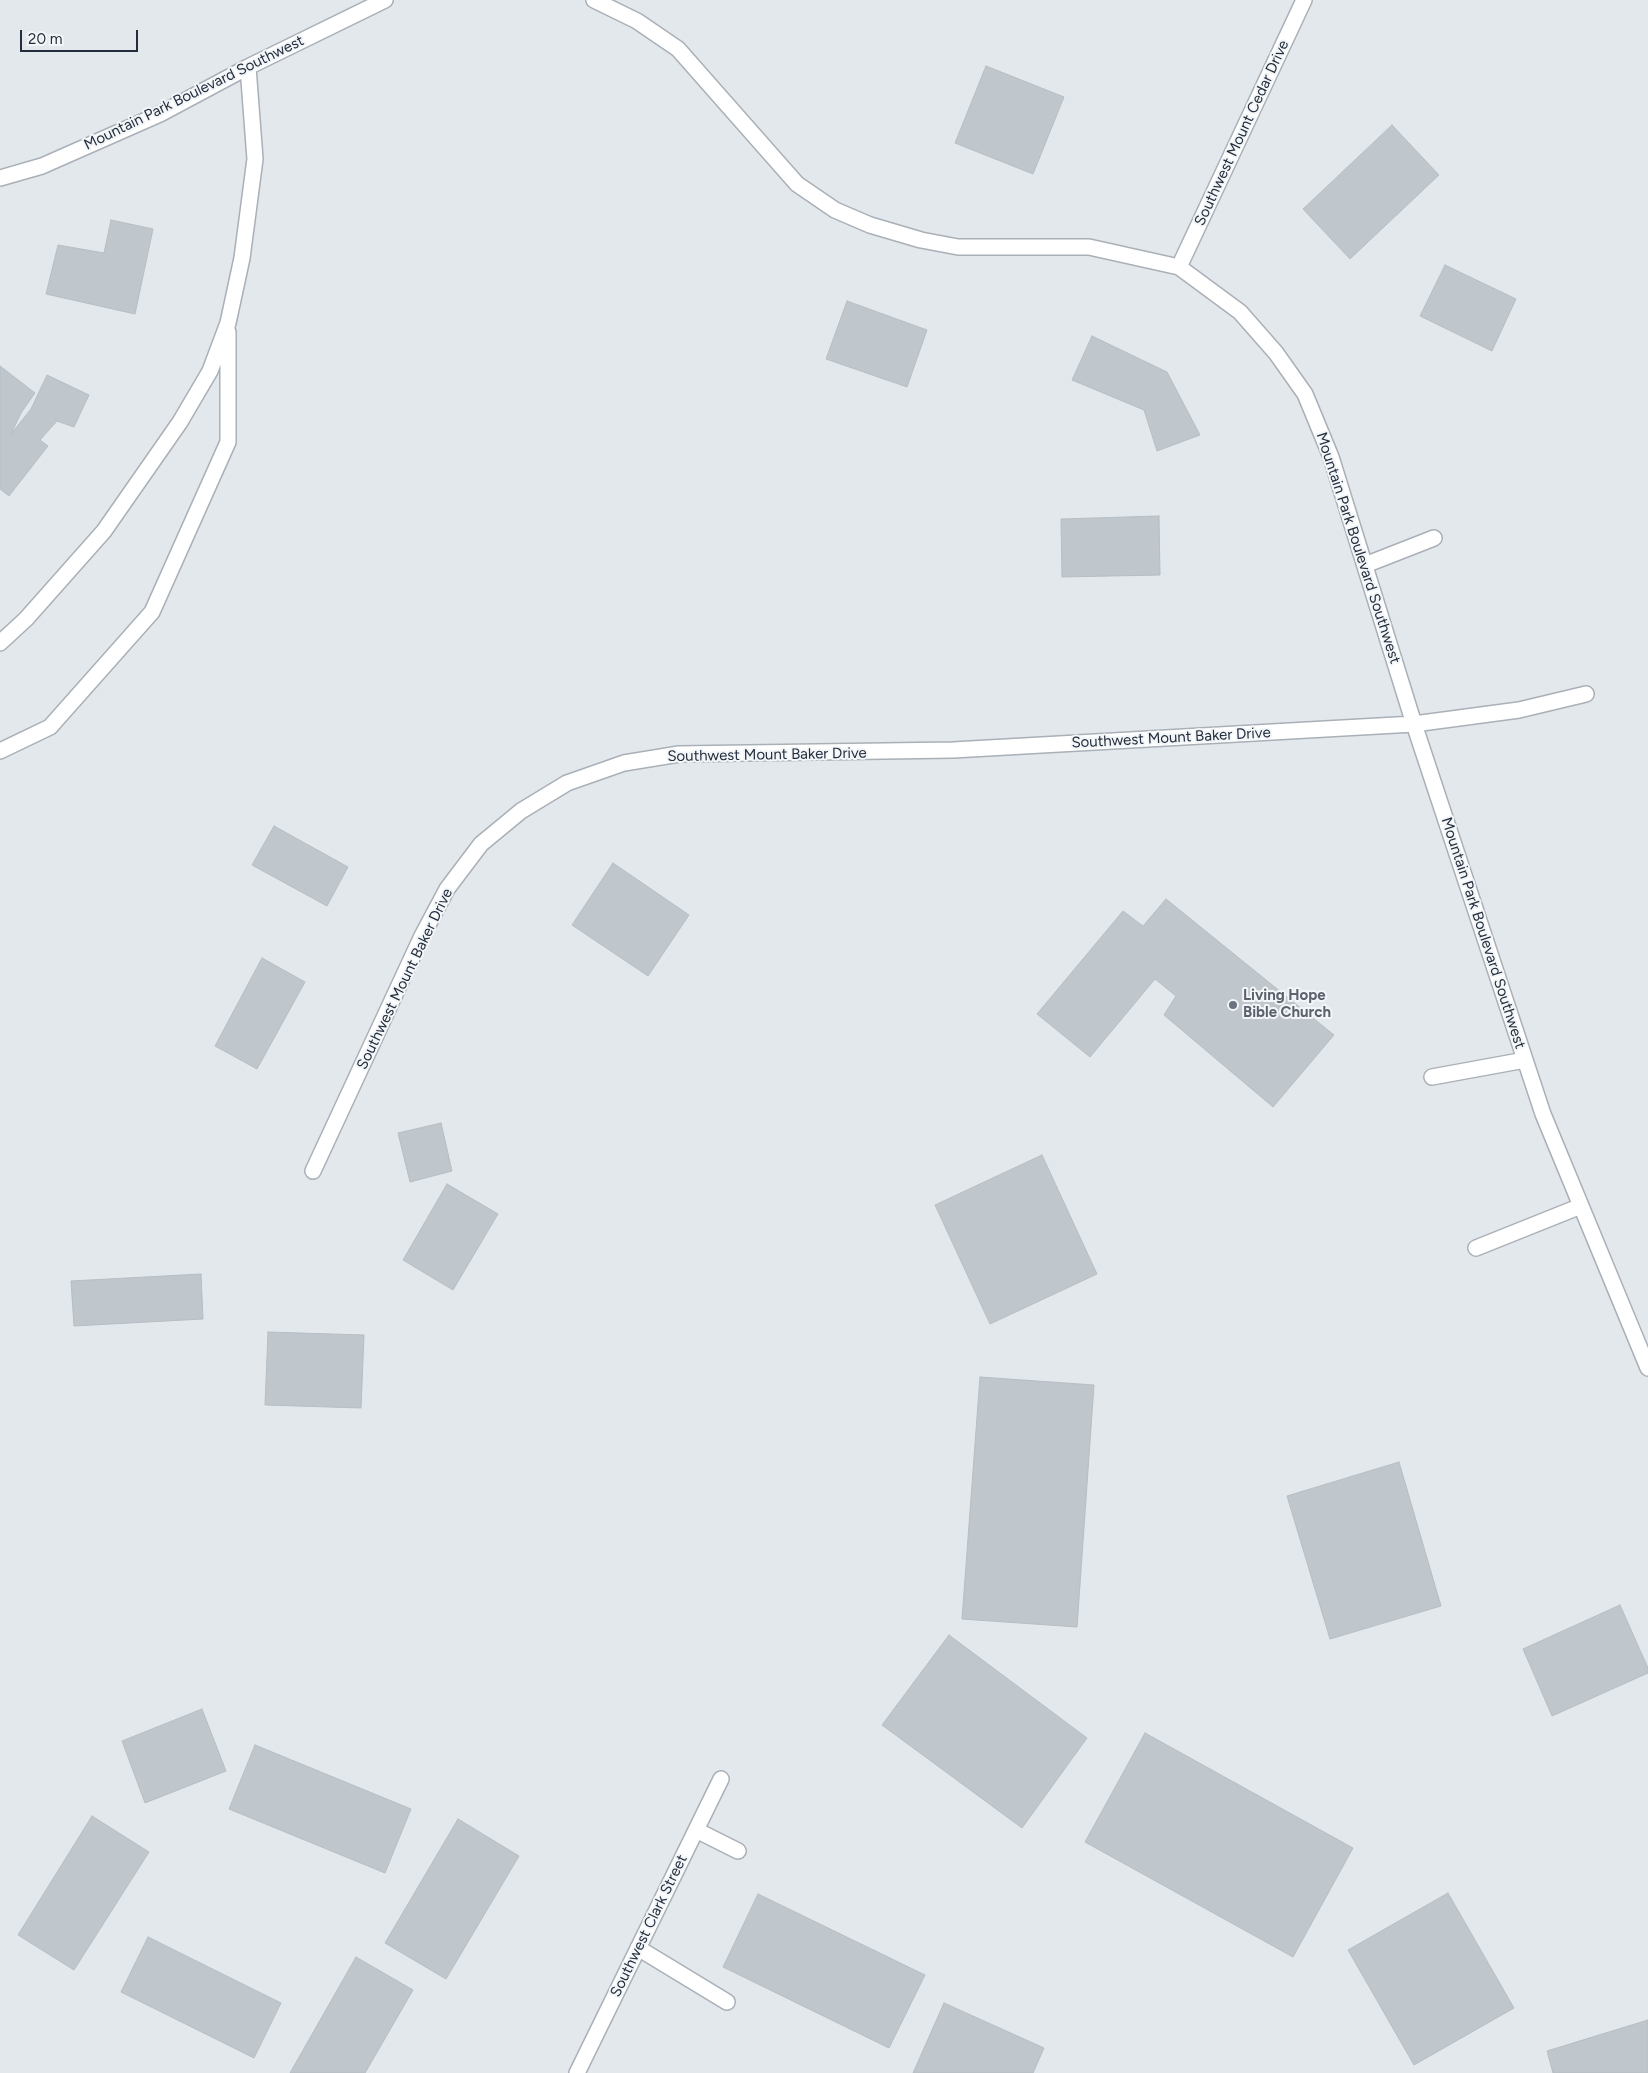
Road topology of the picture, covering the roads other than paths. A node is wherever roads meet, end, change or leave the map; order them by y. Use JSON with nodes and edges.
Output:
{"nodes":[{"id":1,"x":385,"y":0,"type":"edge"},
{"id":2,"x":594,"y":0,"type":"edge"},
{"id":3,"x":1304,"y":0,"type":"edge"},
{"id":4,"x":248,"y":67,"type":"junction"},
{"id":5,"x":0,"y":178,"type":"edge"},
{"id":6,"x":1179,"y":267,"type":"junction"},
{"id":7,"x":228,"y":323,"type":"junction"},
{"id":8,"x":1434,"y":538,"type":"dead end"},
{"id":9,"x":1365,"y":566,"type":"junction"},
{"id":10,"x":0,"y":643,"type":"edge"},
{"id":11,"x":1586,"y":694,"type":"dead end"},
{"id":12,"x":1414,"y":724,"type":"junction"},
{"id":13,"x":0,"y":750,"type":"edge"},
{"id":14,"x":1525,"y":1060,"type":"junction"},
{"id":15,"x":1432,"y":1078,"type":"dead end"},
{"id":16,"x":312,"y":1171,"type":"dead end"},
{"id":17,"x":1581,"y":1206,"type":"junction"},
{"id":18,"x":1476,"y":1248,"type":"dead end"},
{"id":19,"x":1648,"y":1368,"type":"edge"},
{"id":20,"x":721,"y":1779,"type":"dead end"},
{"id":21,"x":696,"y":1830,"type":"junction"},
{"id":22,"x":738,"y":1851,"type":"dead end"},
{"id":23,"x":638,"y":1948,"type":"junction"},
{"id":24,"x":727,"y":2002,"type":"dead end"},
{"id":25,"x":577,"y":2073,"type":"edge"}],
"edges":[{"from":1,"to":4,"type":"street","name":"Mountain Park Boulevard Southwest"},
{"from":2,"to":6,"type":"street","name":"Mountain Park Boulevard Southwest"},
{"from":3,"to":6,"type":"street","name":"Southwest Mount Cedar Drive"},
{"from":4,"to":5,"type":"street","name":"Mountain Park Boulevard Southwest"},
{"from":4,"to":7,"type":"street"},
{"from":6,"to":9,"type":"street","name":"Mountain Park Boulevard Southwest"},
{"from":7,"to":10,"type":"street"},
{"from":7,"to":13,"type":"street"},
{"from":8,"to":9,"type":"street"},
{"from":9,"to":12,"type":"street","name":"Mountain Park Boulevard Southwest"},
{"from":11,"to":12,"type":"street","name":"Southwest Mount Baker Drive"},
{"from":12,"to":14,"type":"street","name":"Mountain Park Boulevard Southwest"},
{"from":12,"to":16,"type":"street","name":"Southwest Mount Baker Drive"},
{"from":14,"to":15,"type":"street"},
{"from":14,"to":17,"type":"street","name":"Mountain Park Boulevard Southwest"},
{"from":17,"to":18,"type":"street"},
{"from":17,"to":19,"type":"street","name":"Mountain Park Boulevard Southwest"},
{"from":20,"to":21,"type":"street","name":"Southwest Clark Street"},
{"from":21,"to":22,"type":"street"},
{"from":21,"to":23,"type":"street","name":"Southwest Clark Street"},
{"from":23,"to":24,"type":"street"},
{"from":23,"to":25,"type":"street","name":"Southwest Clark Street"}]}
